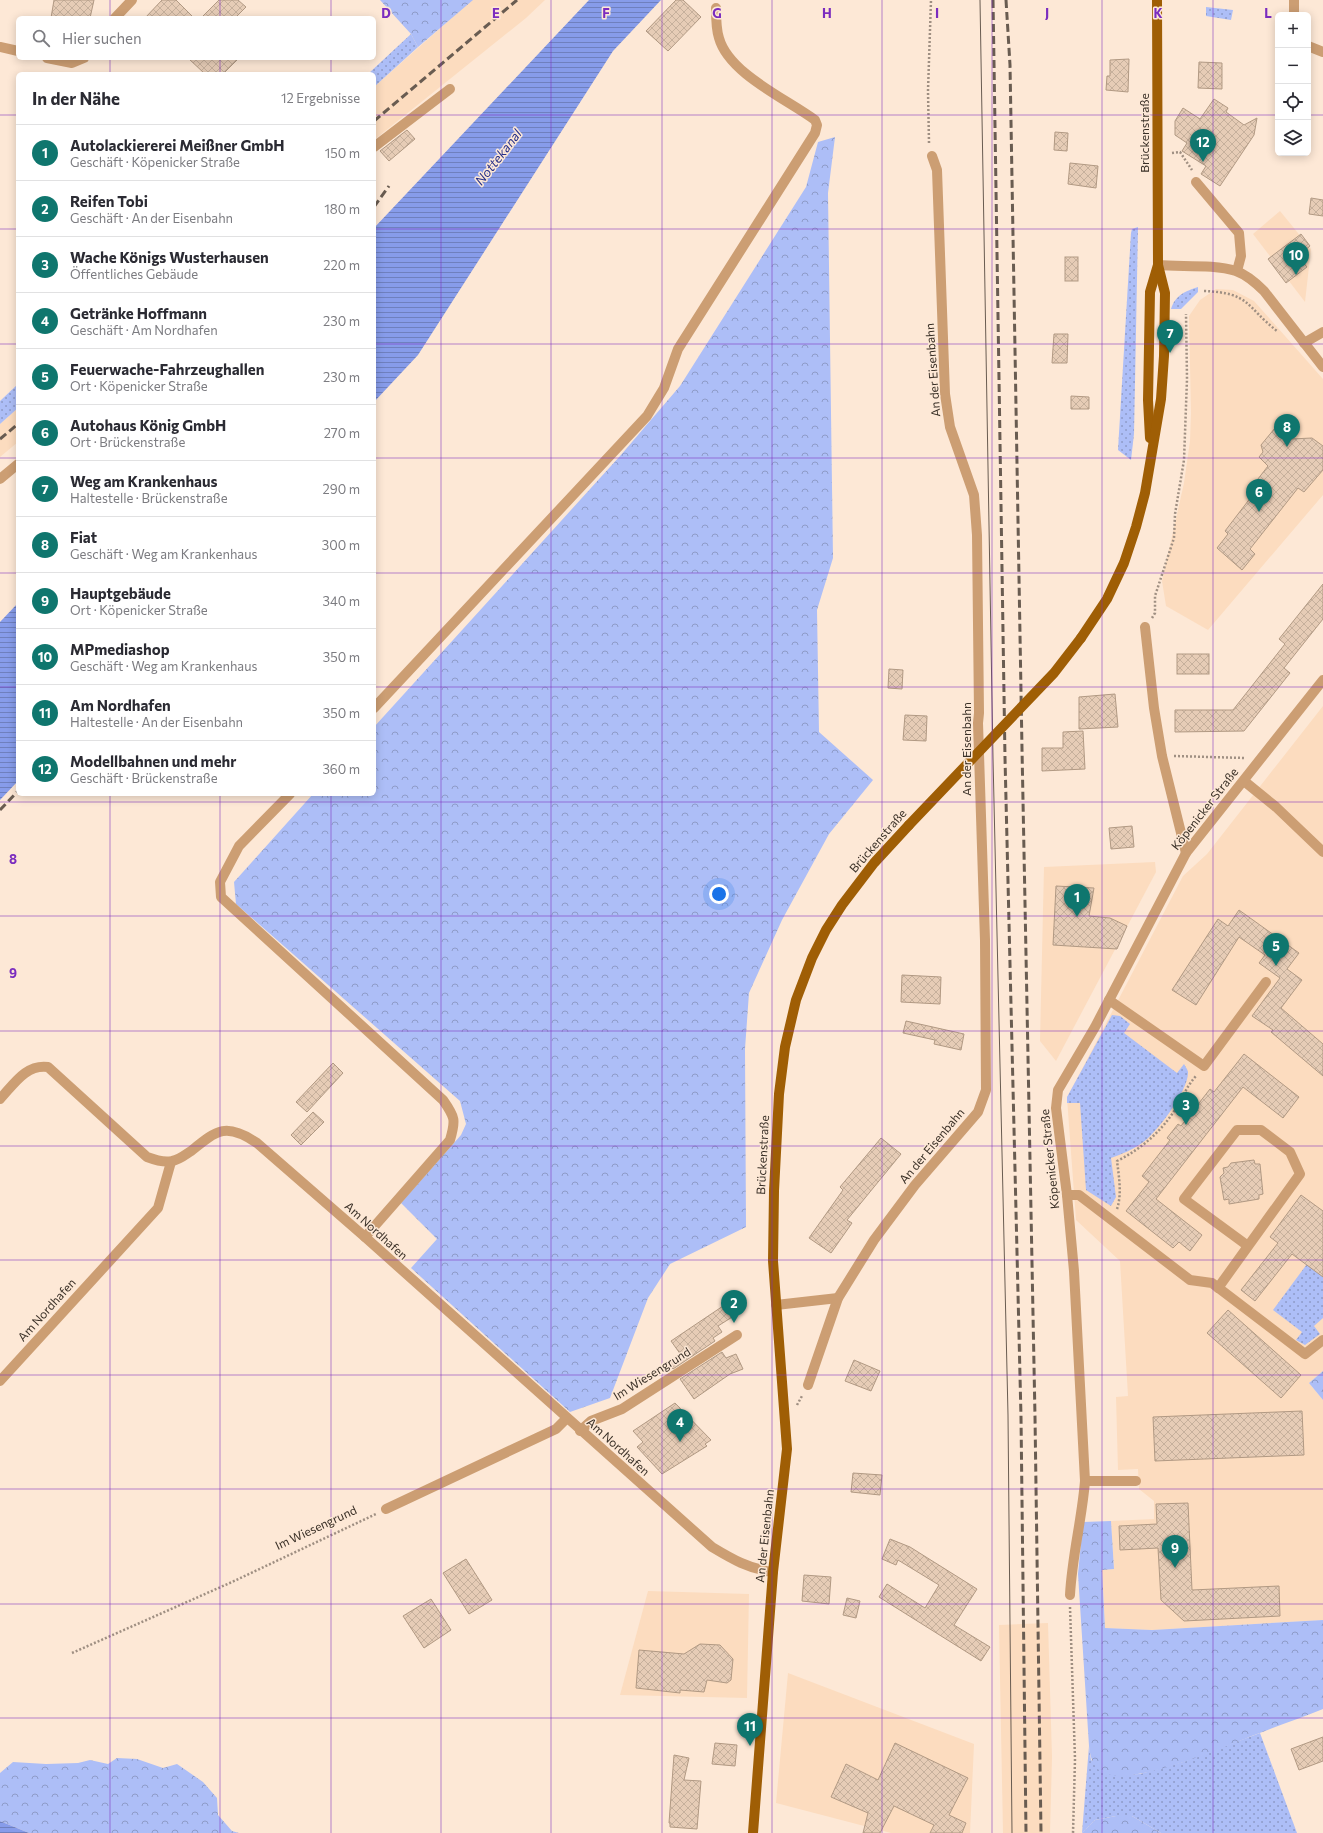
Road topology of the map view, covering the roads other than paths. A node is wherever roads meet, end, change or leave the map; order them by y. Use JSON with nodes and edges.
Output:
{"nodes":[{"id":1,"x":132,"y":0,"type":"edge"},
{"id":2,"x":1157,"y":0,"type":"edge"},
{"id":3,"x":1294,"y":0,"type":"edge"},
{"id":4,"x":716,"y":8,"type":"dead end"},
{"id":5,"x":1294,"y":12,"type":"edge"},
{"id":6,"x":117,"y":16,"type":"edge"},
{"id":7,"x":0,"y":47,"type":"edge"},
{"id":8,"x":1311,"y":47,"type":"edge"},
{"id":9,"x":16,"y":51,"type":"edge"},
{"id":10,"x":1323,"y":52,"type":"edge"},
{"id":11,"x":57,"y":60,"type":"edge"},
{"id":12,"x":79,"y":60,"type":"edge"},
{"id":13,"x":450,"y":89,"type":"dead end"},
{"id":14,"x":376,"y":145,"type":"edge"},
{"id":15,"x":932,"y":156,"type":"road end"},
{"id":16,"x":1196,"y":182,"type":"road end"},
{"id":17,"x":1158,"y":265,"type":"junction"},
{"id":18,"x":1236,"y":272,"type":"junction"},
{"id":19,"x":1323,"y":332,"type":"edge"},
{"id":20,"x":1304,"y":343,"type":"junction"},
{"id":21,"x":1323,"y":367,"type":"edge"},
{"id":22,"x":1151,"y":454,"type":"junction"},
{"id":23,"x":16,"y":466,"type":"edge"},
{"id":24,"x":0,"y":479,"type":"edge"},
{"id":25,"x":1145,"y":627,"type":"road end"},
{"id":26,"x":1323,"y":680,"type":"edge"},
{"id":27,"x":376,"y":706,"type":"edge"},
{"id":28,"x":1244,"y":781,"type":"junction"},
{"id":29,"x":288,"y":796,"type":"edge"},
{"id":30,"x":1323,"y":852,"type":"edge"},
{"id":31,"x":1186,"y":853,"type":"junction"},
{"id":32,"x":1266,"y":982,"type":"dead end"},
{"id":33,"x":1109,"y":1000,"type":"junction"},
{"id":34,"x":0,"y":1099,"type":"edge"},
{"id":35,"x":171,"y":1162,"type":"junction"},
{"id":36,"x":1067,"y":1195,"type":"junction"},
{"id":37,"x":365,"y":1237,"type":"junction"},
{"id":38,"x":1248,"y":1246,"type":"junction"},
{"id":39,"x":1218,"y":1288,"type":"junction"},
{"id":40,"x":838,"y":1298,"type":"junction"},
{"id":41,"x":776,"y":1305,"type":"junction"},
{"id":42,"x":737,"y":1335,"type":"dead end"},
{"id":43,"x":1323,"y":1340,"type":"edge"},
{"id":44,"x":0,"y":1381,"type":"edge"},
{"id":45,"x":808,"y":1385,"type":"dead end"},
{"id":46,"x":566,"y":1419,"type":"junction"},
{"id":47,"x":580,"y":1431,"type":"junction"},
{"id":48,"x":1136,"y":1480,"type":"dead end"},
{"id":49,"x":1085,"y":1481,"type":"junction"},
{"id":50,"x":386,"y":1510,"type":"road end"},
{"id":51,"x":773,"y":1572,"type":"junction"},
{"id":52,"x":1070,"y":1595,"type":"road end"},
{"id":53,"x":753,"y":1833,"type":"edge"}],
"edges":[{"from":1,"to":6,"type":"street"},
{"from":2,"to":17,"type":"main road","name":"Brückenstraße"},
{"from":3,"to":5,"type":"street"},
{"from":4,"to":27,"type":"street"},
{"from":7,"to":9,"type":"street"},
{"from":8,"to":10,"type":"street"},
{"from":11,"to":12,"type":"street"},
{"from":13,"to":14,"type":"street"},
{"from":15,"to":40,"type":"street","name":"An der Eisenbahn"},
{"from":16,"to":18,"type":"street"},
{"from":17,"to":18,"type":"street"},
{"from":17,"to":22,"type":"main road","name":"Brückenstraße"},
{"from":17,"to":22,"type":"main road","name":"Brückenstraße"},
{"from":18,"to":20,"type":"street"},
{"from":19,"to":20,"type":"street"},
{"from":20,"to":21,"type":"street"},
{"from":22,"to":41,"type":"main road","name":"Brückenstraße","bridge":true},
{"from":23,"to":24,"type":"street"},
{"from":25,"to":31,"type":"street"},
{"from":26,"to":28,"type":"street","name":"Köpenicker Straße"},
{"from":28,"to":30,"type":"street"},
{"from":28,"to":31,"type":"street","name":"Köpenicker Straße"},
{"from":29,"to":37,"type":"street"},
{"from":31,"to":33,"type":"street","name":"Köpenicker Straße"},
{"from":32,"to":33,"type":"street"},
{"from":33,"to":36,"type":"street","name":"Köpenicker Straße"},
{"from":34,"to":35,"type":"street"},
{"from":35,"to":37,"type":"street","name":"Am Nordhafen"},
{"from":35,"to":44,"type":"street","name":"Am Nordhafen"},
{"from":36,"to":39,"type":"street"},
{"from":36,"to":49,"type":"street","name":"Köpenicker Straße"},
{"from":37,"to":46,"type":"street","name":"Am Nordhafen"},
{"from":38,"to":38,"type":"street"},
{"from":38,"to":39,"type":"street"},
{"from":39,"to":43,"type":"street"},
{"from":40,"to":41,"type":"street"},
{"from":40,"to":45,"type":"street","name":"An der Eisenbahn"},
{"from":41,"to":51,"type":"main road","name":"An der Eisenbahn"},
{"from":42,"to":47,"type":"street","name":"Im Wiesengrund"},
{"from":46,"to":47,"type":"street","name":"Am Nordhafen"},
{"from":46,"to":50,"type":"street"},
{"from":47,"to":51,"type":"street","name":"Am Nordhafen"},
{"from":48,"to":49,"type":"street"},
{"from":49,"to":52,"type":"street","name":"Köpenicker Straße"},
{"from":51,"to":53,"type":"main road","name":"An der Eisenbahn"}]}
